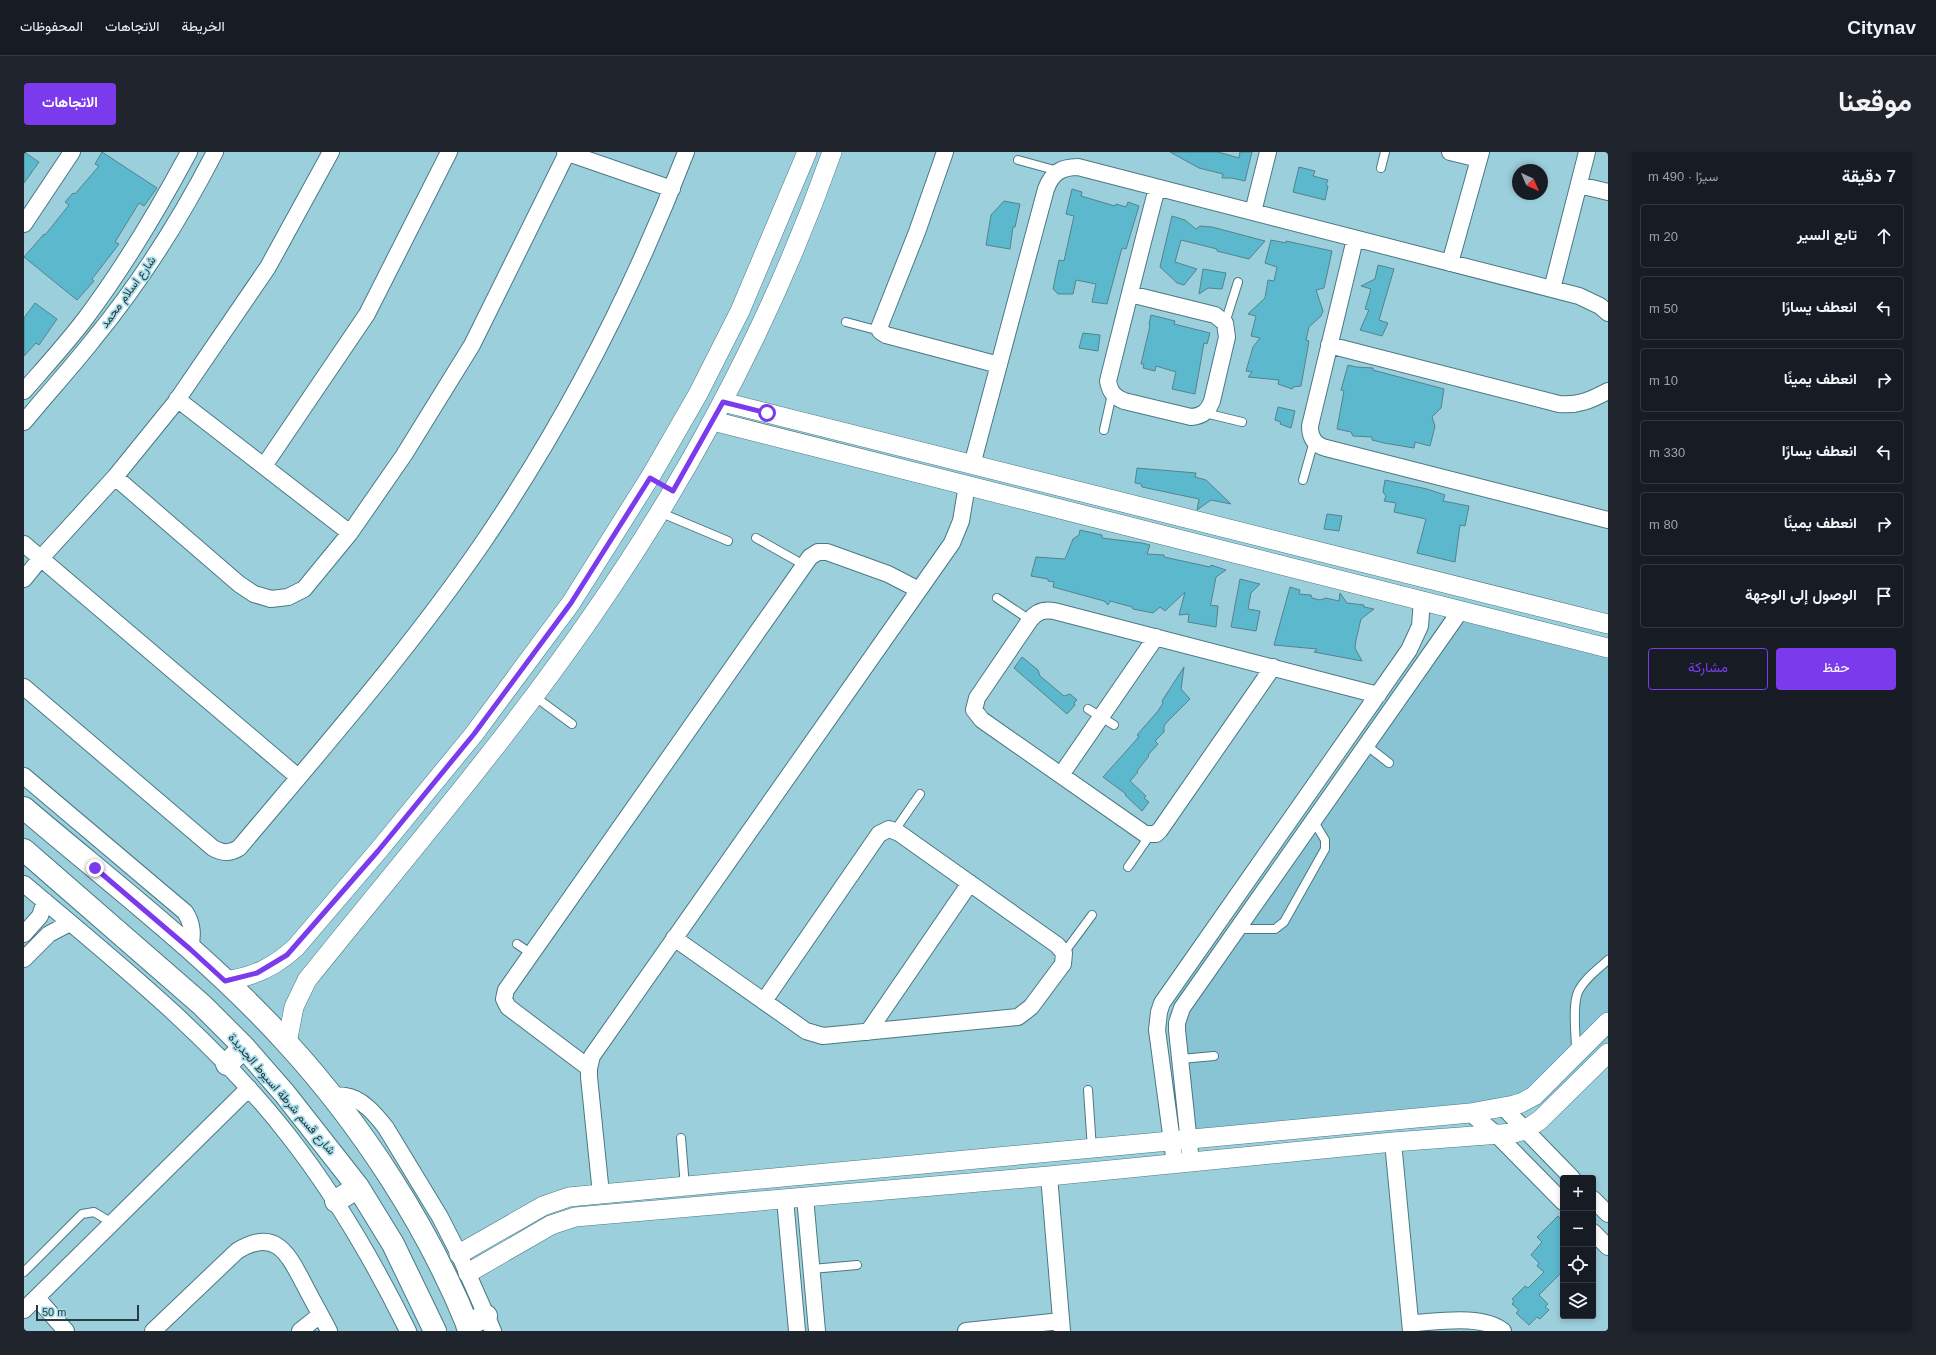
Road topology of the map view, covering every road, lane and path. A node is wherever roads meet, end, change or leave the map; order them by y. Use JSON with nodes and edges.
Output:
{"nodes":[{"id":1,"x":72,"y":152,"type":"edge"},
{"id":2,"x":189,"y":152,"type":"edge"},
{"id":3,"x":215,"y":152,"type":"edge"},
{"id":4,"x":331,"y":152,"type":"edge"},
{"id":5,"x":449,"y":152,"type":"edge"},
{"id":6,"x":566,"y":152,"type":"edge"},
{"id":7,"x":686,"y":152,"type":"edge"},
{"id":8,"x":807,"y":152,"type":"edge"},
{"id":9,"x":832,"y":152,"type":"edge"},
{"id":10,"x":945,"y":152,"type":"edge"},
{"id":11,"x":1268,"y":152,"type":"edge"},
{"id":12,"x":1385,"y":152,"type":"edge"},
{"id":13,"x":1450,"y":152,"type":"edge"},
{"id":14,"x":1588,"y":152,"type":"edge"},
{"id":15,"x":1480,"y":156,"type":"edge"},
{"id":16,"x":1018,"y":160,"type":"dead end"},
{"id":17,"x":1381,"y":168,"type":"dead end"},
{"id":18,"x":1058,"y":171,"type":"junction"},
{"id":19,"x":1579,"y":185,"type":"junction"},
{"id":20,"x":1157,"y":188,"type":"junction"},
{"id":21,"x":672,"y":189,"type":"junction"},
{"id":22,"x":1608,"y":192,"type":"edge"},
{"id":23,"x":1253,"y":212,"type":"junction"},
{"id":24,"x":24,"y":224,"type":"edge"},
{"id":25,"x":1355,"y":239,"type":"junction"},
{"id":26,"x":1450,"y":263,"type":"junction"},
{"id":27,"x":1238,"y":282,"type":"dead end"},
{"id":28,"x":1552,"y":289,"type":"junction"},
{"id":29,"x":1130,"y":294,"type":"junction"},
{"id":30,"x":1608,"y":313,"type":"edge"},
{"id":31,"x":846,"y":322,"type":"dead end"},
{"id":32,"x":1225,"y":324,"type":"junction"},
{"id":33,"x":880,"y":331,"type":"junction"},
{"id":34,"x":1330,"y":345,"type":"junction"},
{"id":35,"x":999,"y":365,"type":"junction"},
{"id":36,"x":24,"y":391,"type":"edge"},
{"id":37,"x":1608,"y":392,"type":"edge"},
{"id":38,"x":1112,"y":394,"type":"junction"},
{"id":39,"x":177,"y":399,"type":"junction"},
{"id":40,"x":723,"y":402,"type":"junction"},
{"id":41,"x":27,"y":412,"type":"edge"},
{"id":42,"x":1205,"y":413,"type":"junction"},
{"id":43,"x":713,"y":421,"type":"junction"},
{"id":44,"x":1242,"y":422,"type":"dead end"},
{"id":45,"x":1104,"y":430,"type":"dead end"},
{"id":46,"x":1314,"y":441,"type":"junction"},
{"id":47,"x":972,"y":465,"type":"junction"},
{"id":48,"x":264,"y":466,"type":"junction"},
{"id":49,"x":115,"y":477,"type":"junction"},
{"id":50,"x":650,"y":478,"type":"junction"},
{"id":51,"x":1304,"y":480,"type":"dead end"},
{"id":52,"x":967,"y":485,"type":"junction"},
{"id":53,"x":1068,"y":488,"type":"junction"},
{"id":54,"x":673,"y":491,"type":"junction"},
{"id":55,"x":1064,"y":510,"type":"junction"},
{"id":56,"x":660,"y":512,"type":"junction"},
{"id":57,"x":1608,"y":520,"type":"edge"},
{"id":58,"x":350,"y":533,"type":"junction"},
{"id":59,"x":756,"y":538,"type":"dead end"},
{"id":60,"x":728,"y":541,"type":"dead end"},
{"id":61,"x":24,"y":544,"type":"edge"},
{"id":62,"x":1342,"y":557,"type":"junction"},
{"id":63,"x":40,"y":558,"type":"junction"},
{"id":64,"x":804,"y":565,"type":"junction"},
{"id":65,"x":24,"y":579,"type":"edge"},
{"id":66,"x":1336,"y":579,"type":"junction"},
{"id":67,"x":919,"y":590,"type":"junction"},
{"id":68,"x":997,"y":598,"type":"dead end"},
{"id":69,"x":1422,"y":600,"type":"junction"},
{"id":70,"x":1546,"y":608,"type":"junction"},
{"id":71,"x":1462,"y":610,"type":"junction"},
{"id":72,"x":1030,"y":620,"type":"junction"},
{"id":73,"x":1608,"y":624,"type":"edge"},
{"id":74,"x":1542,"y":630,"type":"junction"},
{"id":75,"x":1156,"y":637,"type":"junction"},
{"id":76,"x":1608,"y":648,"type":"edge"},
{"id":77,"x":1273,"y":668,"type":"junction"},
{"id":78,"x":24,"y":687,"type":"edge"},
{"id":79,"x":1378,"y":694,"type":"junction"},
{"id":80,"x":534,"y":696,"type":"junction"},
{"id":81,"x":572,"y":724,"type":"dead end"},
{"id":82,"x":1366,"y":746,"type":"junction"},
{"id":83,"x":1389,"y":763,"type":"dead end"},
{"id":84,"x":24,"y":776,"type":"edge"},
{"id":85,"x":1061,"y":776,"type":"junction"},
{"id":86,"x":298,"y":778,"type":"junction"},
{"id":87,"x":920,"y":794,"type":"dead end"},
{"id":88,"x":24,"y":808,"type":"edge"},
{"id":89,"x":1313,"y":820,"type":"junction"},
{"id":90,"x":895,"y":830,"type":"junction"},
{"id":91,"x":1150,"y":835,"type":"junction"},
{"id":92,"x":24,"y":850,"type":"edge"},
{"id":93,"x":1128,"y":867,"type":"dead end"},
{"id":94,"x":970,"y":883,"type":"junction"},
{"id":95,"x":24,"y":884,"type":"edge"},
{"id":96,"x":45,"y":901,"type":"junction"},
{"id":97,"x":1092,"y":915,"type":"dead end"},
{"id":98,"x":70,"y":923,"type":"junction"},
{"id":99,"x":1237,"y":929,"type":"junction"},
{"id":100,"x":1211,"y":932,"type":"junction"},
{"id":101,"x":24,"y":934,"type":"edge"},
{"id":102,"x":674,"y":938,"type":"junction"},
{"id":103,"x":1227,"y":943,"type":"junction"},
{"id":104,"x":517,"y":944,"type":"dead end"},
{"id":105,"x":190,"y":949,"type":"junction"},
{"id":106,"x":1064,"y":953,"type":"junction"},
{"id":107,"x":532,"y":954,"type":"junction"},
{"id":108,"x":24,"y":959,"type":"edge"},
{"id":109,"x":1608,"y":960,"type":"edge"},
{"id":110,"x":225,"y":981,"type":"junction"},
{"id":111,"x":764,"y":1001,"type":"junction"},
{"id":112,"x":1608,"y":1022,"type":"edge"},
{"id":113,"x":868,"y":1032,"type":"junction"},
{"id":114,"x":287,"y":1043,"type":"junction"},
{"id":115,"x":244,"y":1047,"type":"junction"},
{"id":116,"x":1608,"y":1053,"type":"edge"},
{"id":117,"x":1576,"y":1054,"type":"junction"},
{"id":118,"x":1214,"y":1056,"type":"dead end"},
{"id":119,"x":1181,"y":1060,"type":"junction"},
{"id":120,"x":227,"y":1064,"type":"junction"},
{"id":121,"x":589,"y":1068,"type":"junction"},
{"id":122,"x":249,"y":1088,"type":"junction"},
{"id":123,"x":1088,"y":1090,"type":"dead end"},
{"id":124,"x":332,"y":1097,"type":"junction"},
{"id":125,"x":1504,"y":1107,"type":"junction"},
{"id":126,"x":1470,"y":1113,"type":"junction"},
{"id":127,"x":305,"y":1118,"type":"junction"},
{"id":128,"x":1524,"y":1130,"type":"junction"},
{"id":129,"x":1496,"y":1134,"type":"junction"},
{"id":130,"x":681,"y":1138,"type":"dead end"},
{"id":131,"x":1181,"y":1141,"type":"junction"},
{"id":132,"x":1393,"y":1142,"type":"junction"},
{"id":133,"x":1092,"y":1149,"type":"junction"},
{"id":134,"x":1183,"y":1163,"type":"junction"},
{"id":135,"x":1569,"y":1175,"type":"edge"},
{"id":136,"x":1048,"y":1176,"type":"junction"},
{"id":137,"x":691,"y":1186,"type":"junction"},
{"id":138,"x":358,"y":1187,"type":"junction"},
{"id":139,"x":601,"y":1194,"type":"junction"},
{"id":140,"x":805,"y":1197,"type":"junction"},
{"id":141,"x":785,"y":1199,"type":"junction"},
{"id":142,"x":1560,"y":1199,"type":"edge"},
{"id":143,"x":336,"y":1201,"type":"junction"},
{"id":144,"x":1596,"y":1202,"type":"edge"},
{"id":145,"x":699,"y":1206,"type":"junction"},
{"id":146,"x":1608,"y":1214,"type":"edge"},
{"id":147,"x":112,"y":1223,"type":"junction"},
{"id":148,"x":1596,"y":1235,"type":"edge"},
{"id":149,"x":1608,"y":1247,"type":"edge"},
{"id":150,"x":459,"y":1254,"type":"junction"},
{"id":151,"x":856,"y":1265,"type":"dead end"},
{"id":152,"x":812,"y":1269,"type":"junction"},
{"id":153,"x":24,"y":1272,"type":"edge"},
{"id":154,"x":468,"y":1273,"type":"junction"},
{"id":155,"x":37,"y":1298,"type":"junction"},
{"id":156,"x":24,"y":1310,"type":"edge"},
{"id":157,"x":320,"y":1315,"type":"junction"},
{"id":158,"x":479,"y":1326,"type":"edge"},
{"id":159,"x":1061,"y":1326,"type":"edge"},
{"id":160,"x":1411,"y":1327,"type":"edge"},
{"id":161,"x":66,"y":1331,"type":"edge"},
{"id":162,"x":153,"y":1331,"type":"edge"},
{"id":163,"x":300,"y":1331,"type":"edge"},
{"id":164,"x":329,"y":1331,"type":"edge"},
{"id":165,"x":408,"y":1331,"type":"edge"},
{"id":166,"x":435,"y":1331,"type":"edge"},
{"id":167,"x":797,"y":1331,"type":"edge"},
{"id":168,"x":817,"y":1331,"type":"edge"},
{"id":169,"x":966,"y":1331,"type":"edge"},
{"id":170,"x":1503,"y":1331,"type":"edge"}],
"edges":[{"from":1,"to":24,"type":"street"},
{"from":2,"to":36,"type":"street","name":"شارع اسلام محمد"},
{"from":3,"to":41,"type":"street","name":"شارع اسلام محمد"},
{"from":4,"to":39,"type":"street"},
{"from":5,"to":48,"type":"street"},
{"from":6,"to":21,"type":"street"},
{"from":6,"to":58,"type":"street"},
{"from":7,"to":21,"type":"street"},
{"from":8,"to":50,"type":"street"},
{"from":9,"to":40,"type":"street"},
{"from":10,"to":33,"type":"street"},
{"from":11,"to":23,"type":"street"},
{"from":12,"to":17,"type":"lane"},
{"from":13,"to":15,"type":"street"},
{"from":14,"to":19,"type":"street"},
{"from":15,"to":26,"type":"street"},
{"from":16,"to":18,"type":"lane"},
{"from":18,"to":20,"type":"street"},
{"from":18,"to":35,"type":"street"},
{"from":19,"to":22,"type":"street"},
{"from":19,"to":28,"type":"street"},
{"from":20,"to":23,"type":"street"},
{"from":20,"to":29,"type":"street"},
{"from":21,"to":86,"type":"street"},
{"from":23,"to":25,"type":"street"},
{"from":25,"to":26,"type":"street"},
{"from":25,"to":34,"type":"street"},
{"from":26,"to":28,"type":"street"},
{"from":27,"to":32,"type":"lane"},
{"from":28,"to":30,"type":"street"},
{"from":29,"to":32,"type":"street"},
{"from":29,"to":38,"type":"street"},
{"from":31,"to":33,"type":"lane"},
{"from":32,"to":42,"type":"street"},
{"from":33,"to":35,"type":"street"},
{"from":34,"to":37,"type":"street"},
{"from":34,"to":46,"type":"street"},
{"from":35,"to":47,"type":"street"},
{"from":38,"to":42,"type":"street"},
{"from":38,"to":45,"type":"lane"},
{"from":39,"to":48,"type":"street"},
{"from":39,"to":49,"type":"street"},
{"from":40,"to":43,"type":"street"},
{"from":40,"to":47,"type":"street"},
{"from":42,"to":44,"type":"lane"},
{"from":43,"to":52,"type":"street"},
{"from":43,"to":54,"type":"street"},
{"from":46,"to":51,"type":"lane"},
{"from":46,"to":57,"type":"street"},
{"from":47,"to":53,"type":"street"},
{"from":48,"to":58,"type":"street"},
{"from":49,"to":58,"type":"street"},
{"from":49,"to":63,"type":"street"},
{"from":50,"to":54,"type":"street"},
{"from":50,"to":110,"type":"street"},
{"from":52,"to":55,"type":"street"},
{"from":52,"to":67,"type":"street"},
{"from":53,"to":55,"type":"street"},
{"from":53,"to":62,"type":"street"},
{"from":54,"to":56,"type":"street"},
{"from":55,"to":66,"type":"street"},
{"from":56,"to":60,"type":"lane"},
{"from":56,"to":80,"type":"street"},
{"from":59,"to":64,"type":"lane"},
{"from":61,"to":63,"type":"street"},
{"from":62,"to":66,"type":"street"},
{"from":62,"to":70,"type":"street"},
{"from":63,"to":65,"type":"street"},
{"from":63,"to":86,"type":"street"},
{"from":64,"to":67,"type":"street"},
{"from":64,"to":107,"type":"street"},
{"from":66,"to":69,"type":"street"},
{"from":67,"to":102,"type":"street"},
{"from":68,"to":72,"type":"lane"},
{"from":69,"to":71,"type":"street"},
{"from":69,"to":79,"type":"street"},
{"from":70,"to":73,"type":"street"},
{"from":70,"to":74,"type":"street"},
{"from":71,"to":74,"type":"street"},
{"from":71,"to":82,"type":"street"},
{"from":72,"to":75,"type":"street"},
{"from":72,"to":85,"type":"street"},
{"from":74,"to":76,"type":"street"},
{"from":75,"to":77,"type":"street"},
{"from":75,"to":85,"type":"street"},
{"from":77,"to":79,"type":"street"},
{"from":77,"to":91,"type":"street"},
{"from":78,"to":86,"type":"street"},
{"from":79,"to":100,"type":"street"},
{"from":80,"to":81,"type":"lane"},
{"from":80,"to":114,"type":"street"},
{"from":82,"to":83,"type":"lane"},
{"from":82,"to":89,"type":"street"},
{"from":84,"to":105,"type":"street"},
{"from":85,"to":91,"type":"street"},
{"from":87,"to":90,"type":"lane"},
{"from":88,"to":105,"type":"main road"},
{"from":89,"to":99,"type":"street"},
{"from":89,"to":99,"type":"lane"},
{"from":90,"to":94,"type":"street"},
{"from":90,"to":111,"type":"street"},
{"from":91,"to":93,"type":"lane"},
{"from":92,"to":115,"type":"main road","name":"شارع قسم شرطة اسيوط الجديدة"},
{"from":94,"to":106,"type":"street"},
{"from":94,"to":113,"type":"street"},
{"from":95,"to":96,"type":"street"},
{"from":96,"to":98,"type":"street"},
{"from":96,"to":101,"type":"street"},
{"from":97,"to":106,"type":"lane"},
{"from":98,"to":108,"type":"street"},
{"from":98,"to":120,"type":"street"},
{"from":99,"to":103,"type":"street"},
{"from":100,"to":103,"type":"street"},
{"from":100,"to":131,"type":"street"},
{"from":102,"to":111,"type":"street"},
{"from":102,"to":121,"type":"street"},
{"from":103,"to":119,"type":"street"},
{"from":104,"to":107,"type":"lane"},
{"from":105,"to":110,"type":"main road"},
{"from":106,"to":113,"type":"street"},
{"from":107,"to":121,"type":"street"},
{"from":109,"to":117,"type":"lane"},
{"from":110,"to":114,"type":"main road"},
{"from":111,"to":113,"type":"street"},
{"from":112,"to":117,"type":"street"},
{"from":114,"to":124,"type":"main road"},
{"from":115,"to":120,"type":"main road"},
{"from":115,"to":127,"type":"main road","name":"شارع قسم شرطة اسيوط الجديدة"},
{"from":116,"to":128,"type":"street"},
{"from":117,"to":125,"type":"street"},
{"from":118,"to":119,"type":"lane"},
{"from":119,"to":131,"type":"street"},
{"from":120,"to":122,"type":"street"},
{"from":121,"to":139,"type":"street"},
{"from":122,"to":143,"type":"street"},
{"from":122,"to":147,"type":"street"},
{"from":123,"to":133,"type":"lane"},
{"from":124,"to":127,"type":"main road"},
{"from":124,"to":150,"type":"street"},
{"from":124,"to":158,"type":"main road"},
{"from":125,"to":126,"type":"street"},
{"from":125,"to":128,"type":"street"},
{"from":126,"to":129,"type":"street"},
{"from":126,"to":131,"type":"street"},
{"from":127,"to":138,"type":"main road","name":"شارع قسم شرطة اسيوط الجديدة"},
{"from":128,"to":129,"type":"street"},
{"from":128,"to":135,"type":"street"},
{"from":129,"to":132,"type":"street"},
{"from":129,"to":142,"type":"street"},
{"from":130,"to":137,"type":"lane"},
{"from":131,"to":133,"type":"street"},
{"from":131,"to":134,"type":"street"},
{"from":132,"to":134,"type":"street"},
{"from":132,"to":160,"type":"street"},
{"from":133,"to":137,"type":"street"},
{"from":134,"to":136,"type":"street"},
{"from":136,"to":140,"type":"street"},
{"from":136,"to":159,"type":"street"},
{"from":137,"to":139,"type":"street"},
{"from":137,"to":145,"type":"street"},
{"from":138,"to":143,"type":"main road"},
{"from":138,"to":166,"type":"main road","name":"شارع قسم شرطة اسيوط الجديدة"},
{"from":139,"to":150,"type":"street"},
{"from":140,"to":141,"type":"street"},
{"from":140,"to":152,"type":"street"},
{"from":141,"to":145,"type":"street"},
{"from":141,"to":167,"type":"street"},
{"from":143,"to":165,"type":"street"},
{"from":144,"to":146,"type":"street"},
{"from":145,"to":154,"type":"street"},
{"from":147,"to":153,"type":"lane"},
{"from":147,"to":155,"type":"street"},
{"from":148,"to":149,"type":"street"},
{"from":150,"to":154,"type":"street"},
{"from":151,"to":152,"type":"lane"},
{"from":152,"to":168,"type":"street"},
{"from":154,"to":158,"type":"street"},
{"from":155,"to":156,"type":"street"},
{"from":155,"to":161,"type":"street"},
{"from":157,"to":162,"type":"street"},
{"from":157,"to":163,"type":"street"},
{"from":157,"to":164,"type":"street"},
{"from":159,"to":169,"type":"street"},
{"from":160,"to":170,"type":"street"}]}
